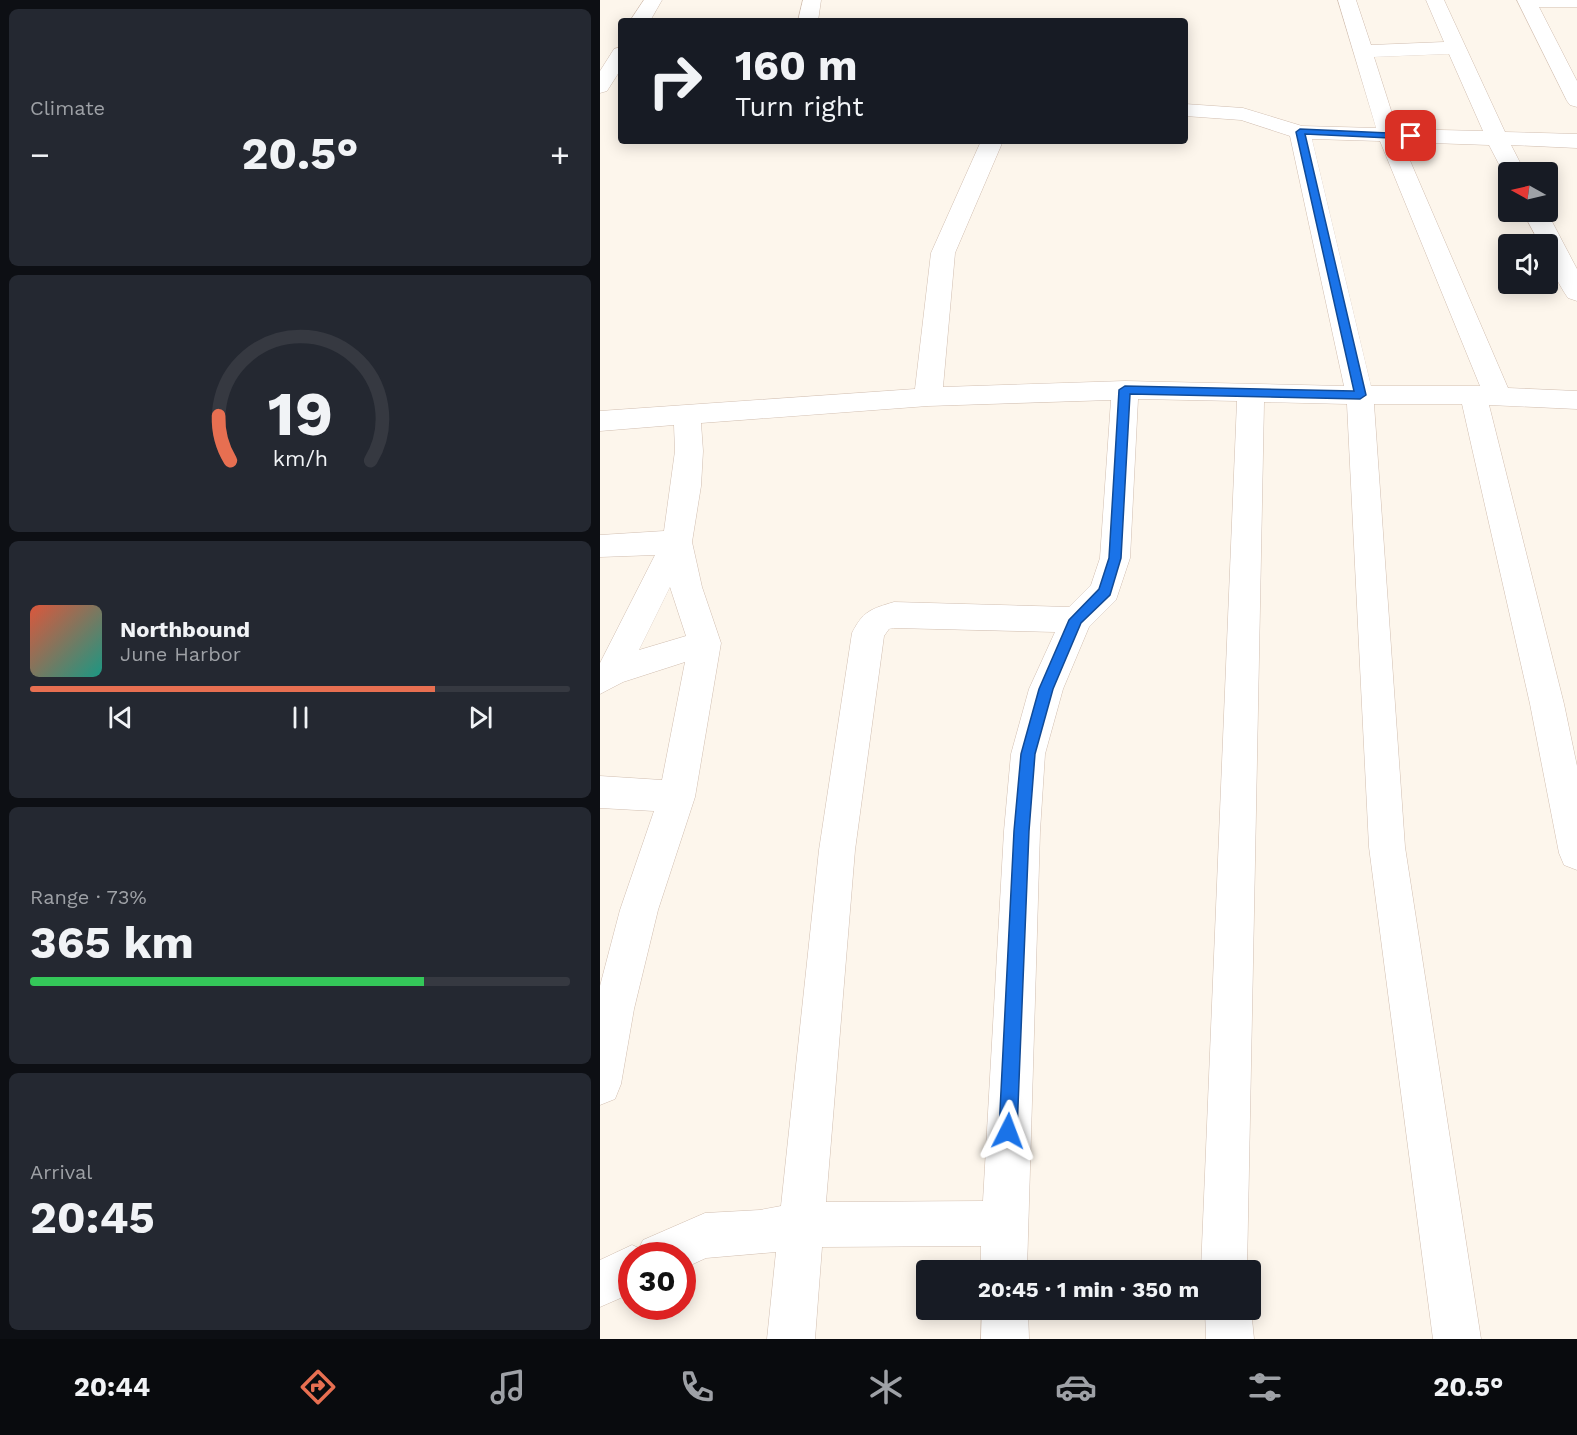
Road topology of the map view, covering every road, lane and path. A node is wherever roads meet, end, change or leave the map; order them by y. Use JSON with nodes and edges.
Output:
{"nodes":[{"id":1,"x":653,"y":0,"type":"edge"},
{"id":2,"x":812,"y":0,"type":"edge"},
{"id":3,"x":1347,"y":0,"type":"edge"},
{"id":4,"x":1435,"y":0,"type":"edge"},
{"id":5,"x":1526,"y":0,"type":"edge"},
{"id":6,"x":1577,"y":1,"type":"edge"},
{"id":7,"x":642,"y":18,"type":"edge"},
{"id":8,"x":809,"y":18,"type":"edge"},
{"id":9,"x":1456,"y":48,"type":"junction"},
{"id":10,"x":1361,"y":51,"type":"junction"},
{"id":11,"x":618,"y":58,"type":"edge"},
{"id":12,"x":600,"y":88,"type":"edge"},
{"id":13,"x":618,"y":89,"type":"edge"},
{"id":14,"x":1577,"y":101,"type":"edge"},
{"id":15,"x":1188,"y":110,"type":"edge"},
{"id":16,"x":1300,"y":132,"type":"junction"},
{"id":17,"x":1389,"y":136,"type":"junction"},
{"id":18,"x":1497,"y":139,"type":"junction"},
{"id":19,"x":1577,"y":141,"type":"edge"},
{"id":20,"x":991,"y":144,"type":"edge"},
{"id":21,"x":1509,"y":162,"type":"edge"},
{"id":22,"x":1540,"y":222,"type":"edge"},
{"id":23,"x":1577,"y":293,"type":"edge"},
{"id":24,"x":1125,"y":390,"type":"junction"},
{"id":25,"x":1251,"y":392,"type":"junction"},
{"id":26,"x":1360,"y":395,"type":"junction"},
{"id":27,"x":1485,"y":396,"type":"junction"},
{"id":28,"x":928,"y":397,"type":"junction"},
{"id":29,"x":1576,"y":403,"type":"edge"},
{"id":30,"x":687,"y":413,"type":"junction"},
{"id":31,"x":600,"y":421,"type":"edge"},
{"id":32,"x":677,"y":542,"type":"junction"},
{"id":33,"x":600,"y":546,"type":"edge"},
{"id":34,"x":1076,"y":620,"type":"junction"},
{"id":35,"x":705,"y":643,"type":"junction"},
{"id":36,"x":606,"y":676,"type":"edge"},
{"id":37,"x":600,"y":792,"type":"edge"},
{"id":38,"x":677,"y":797,"type":"junction"},
{"id":39,"x":1577,"y":853,"type":"edge"},
{"id":40,"x":600,"y":1084,"type":"edge"},
{"id":41,"x":1004,"y":1223,"type":"junction"},
{"id":42,"x":802,"y":1225,"type":"junction"},
{"id":43,"x":691,"y":1242,"type":"edge"},
{"id":44,"x":1004,"y":1260,"type":"edge"},
{"id":45,"x":1224,"y":1260,"type":"edge"},
{"id":46,"x":618,"y":1275,"type":"edge"},
{"id":47,"x":600,"y":1284,"type":"edge"},
{"id":48,"x":1005,"y":1320,"type":"edge"},
{"id":49,"x":1229,"y":1320,"type":"edge"},
{"id":50,"x":791,"y":1339,"type":"edge"},
{"id":51,"x":1005,"y":1339,"type":"edge"},
{"id":52,"x":1230,"y":1339,"type":"edge"},
{"id":53,"x":1456,"y":1339,"type":"edge"}],
"edges":[{"from":1,"to":7,"type":"street"},
{"from":2,"to":8,"type":"street"},
{"from":3,"to":10,"type":"street"},
{"from":4,"to":9,"type":"street"},
{"from":5,"to":6,"type":"street"},
{"from":5,"to":14,"type":"street"},
{"from":9,"to":10,"type":"street"},
{"from":9,"to":18,"type":"street"},
{"from":10,"to":17,"type":"street"},
{"from":11,"to":12,"type":"street"},
{"from":12,"to":13,"type":"street"},
{"from":15,"to":16,"type":"street"},
{"from":16,"to":17,"type":"street"},
{"from":16,"to":26,"type":"street"},
{"from":17,"to":18,"type":"street"},
{"from":17,"to":27,"type":"street"},
{"from":18,"to":19,"type":"street"},
{"from":18,"to":21,"type":"street"},
{"from":20,"to":28,"type":"street"},
{"from":22,"to":23,"type":"street"},
{"from":24,"to":25,"type":"street"},
{"from":24,"to":28,"type":"street"},
{"from":24,"to":34,"type":"street"},
{"from":25,"to":26,"type":"street"},
{"from":25,"to":45,"type":"street"},
{"from":26,"to":27,"type":"street"},
{"from":26,"to":53,"type":"street"},
{"from":27,"to":29,"type":"street"},
{"from":27,"to":39,"type":"street"},
{"from":28,"to":30,"type":"street"},
{"from":30,"to":31,"type":"street"},
{"from":30,"to":32,"type":"street"},
{"from":32,"to":33,"type":"street"},
{"from":32,"to":35,"type":"street"},
{"from":32,"to":36,"type":"street"},
{"from":34,"to":41,"type":"street"},
{"from":34,"to":42,"type":"street"},
{"from":35,"to":36,"type":"street"},
{"from":35,"to":38,"type":"street"},
{"from":37,"to":38,"type":"street"},
{"from":38,"to":40,"type":"street"},
{"from":41,"to":42,"type":"street"},
{"from":41,"to":44,"type":"street"},
{"from":42,"to":43,"type":"street"},
{"from":42,"to":50,"type":"street"},
{"from":46,"to":47,"type":"street"},
{"from":48,"to":51,"type":"street"},
{"from":49,"to":52,"type":"street"}]}
